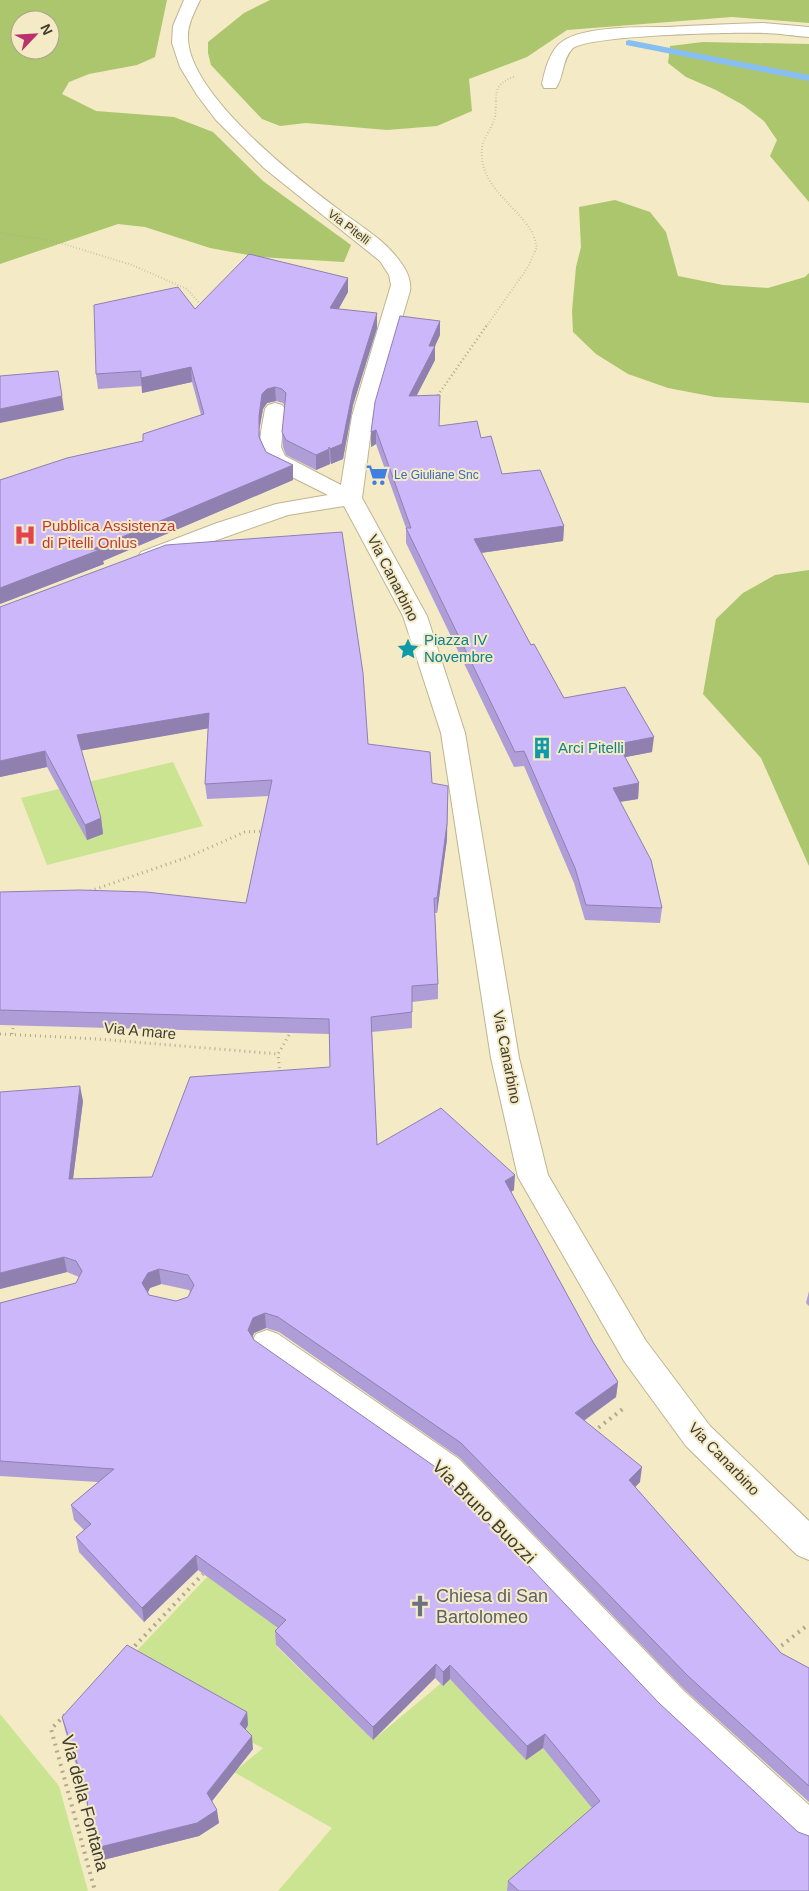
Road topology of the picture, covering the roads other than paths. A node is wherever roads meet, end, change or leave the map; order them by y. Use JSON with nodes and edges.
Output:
{"nodes":[{"id":1,"x":192,"y":0,"type":"edge"},
{"id":2,"x":809,"y":32,"type":"edge"},
{"id":3,"x":550,"y":84,"type":"dead end"},
{"id":4,"x":275,"y":409,"type":"edge"},
{"id":5,"x":351,"y":498,"type":"junction"},
{"id":6,"x":126,"y":566,"type":"edge"},
{"id":7,"x":267,"y":1344,"type":"dead end"},
{"id":8,"x":809,"y":1544,"type":"edge"},
{"id":9,"x":809,"y":1831,"type":"edge"}],
"edges":[{"from":1,"to":5,"type":"street","name":"Via Pitelli"},
{"from":2,"to":3,"type":"street"},
{"from":4,"to":5,"type":"street"},
{"from":5,"to":6,"type":"street"},
{"from":5,"to":8,"type":"street","name":"Via Canarbino"},
{"from":7,"to":9,"type":"street","name":"Via Bruno Buozzi"}]}
